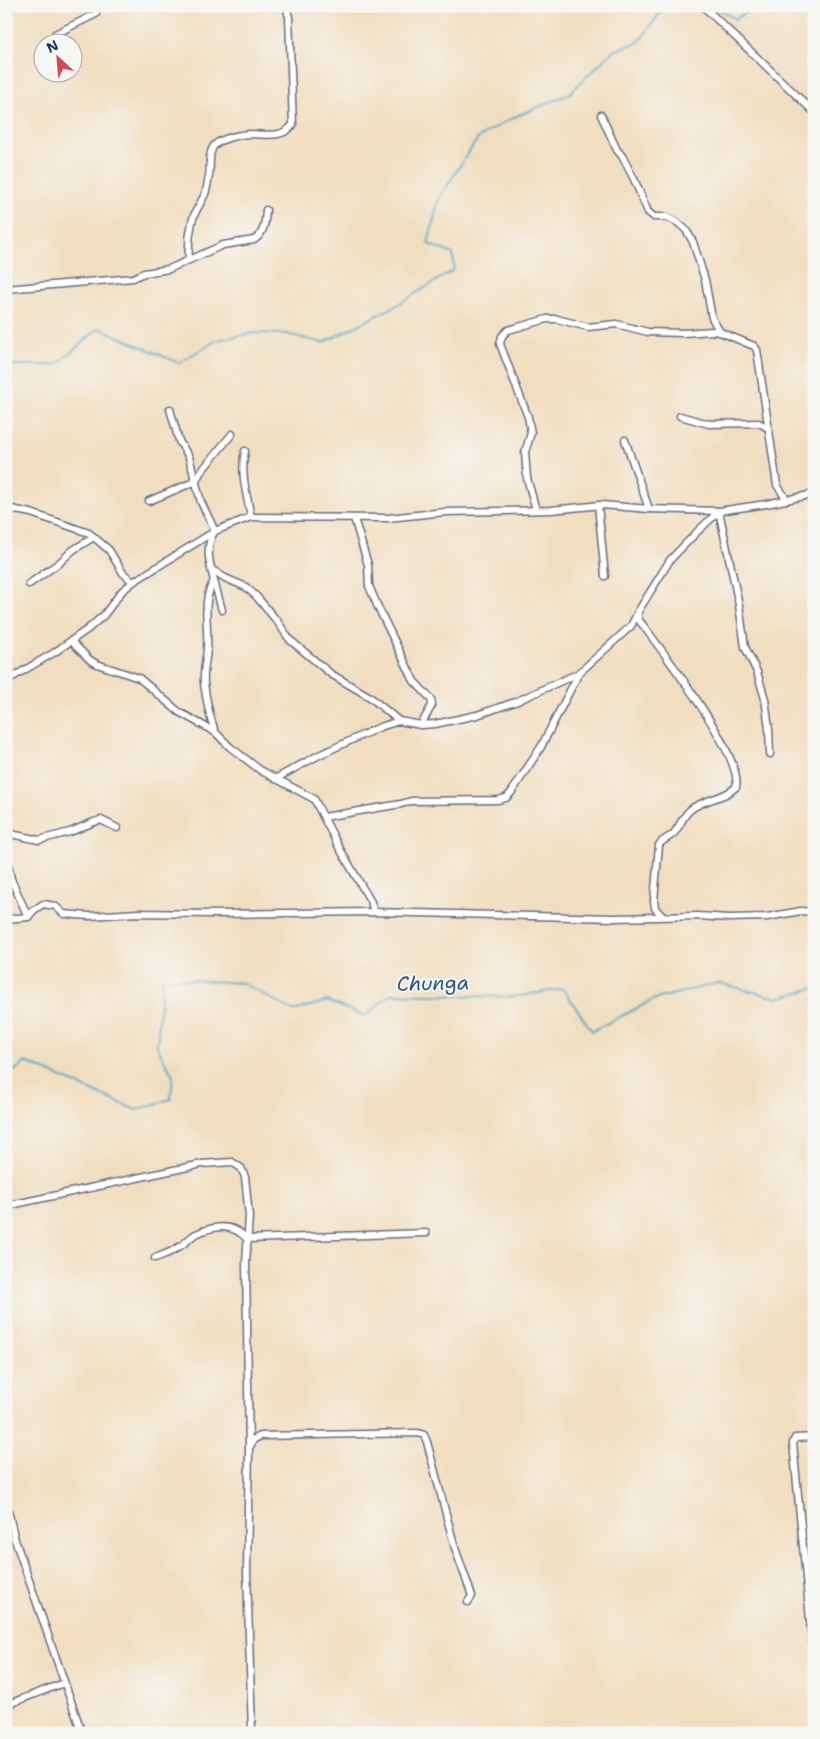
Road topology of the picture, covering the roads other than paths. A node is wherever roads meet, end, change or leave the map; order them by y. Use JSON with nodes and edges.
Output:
{"nodes":[{"id":1,"x":96,"y":6,"type":"edge"},
{"id":2,"x":286,"y":6,"type":"edge"},
{"id":3,"x":703,"y":6,"type":"edge"},
{"id":4,"x":59,"y":32,"type":"edge"},
{"id":5,"x":814,"y":112,"type":"edge"},
{"id":6,"x":601,"y":115,"type":"dead end"},
{"id":7,"x":266,"y":210,"type":"dead end"},
{"id":8,"x":189,"y":260,"type":"junction"},
{"id":9,"x":6,"y":289,"type":"edge"},
{"id":10,"x":720,"y":332,"type":"junction"},
{"id":11,"x":170,"y":410,"type":"dead end"},
{"id":12,"x":680,"y":416,"type":"dead end"},
{"id":13,"x":768,"y":428,"type":"junction"},
{"id":14,"x":232,"y":434,"type":"dead end"},
{"id":15,"x":625,"y":440,"type":"dead end"},
{"id":16,"x":245,"y":451,"type":"dead end"},
{"id":17,"x":196,"y":481,"type":"junction"},
{"id":18,"x":814,"y":494,"type":"edge"},
{"id":19,"x":787,"y":500,"type":"junction"},
{"id":20,"x":149,"y":501,"type":"dead end"},
{"id":21,"x":598,"y":505,"type":"junction"},
{"id":22,"x":6,"y":508,"type":"edge"},
{"id":23,"x":650,"y":509,"type":"junction"},
{"id":24,"x":536,"y":510,"type":"junction"},
{"id":25,"x":719,"y":511,"type":"junction"},
{"id":26,"x":251,"y":518,"type":"junction"},
{"id":27,"x":354,"y":518,"type":"junction"},
{"id":28,"x":214,"y":531,"type":"junction"},
{"id":29,"x":94,"y":537,"type":"junction"},
{"id":30,"x":210,"y":568,"type":"junction"},
{"id":31,"x":605,"y":576,"type":"dead end"},
{"id":32,"x":214,"y":581,"type":"junction"},
{"id":33,"x":133,"y":582,"type":"junction"},
{"id":34,"x":29,"y":584,"type":"dead end"},
{"id":35,"x":222,"y":610,"type":"dead end"},
{"id":36,"x":638,"y":614,"type":"junction"},
{"id":37,"x":71,"y":641,"type":"junction"},
{"id":38,"x":579,"y":673,"type":"junction"},
{"id":39,"x":6,"y":681,"type":"edge"},
{"id":40,"x":399,"y":721,"type":"junction"},
{"id":41,"x":421,"y":726,"type":"junction"},
{"id":42,"x":215,"y":732,"type":"junction"},
{"id":43,"x":770,"y":754,"type":"dead end"},
{"id":44,"x":275,"y":779,"type":"junction"},
{"id":45,"x":324,"y":817,"type":"junction"},
{"id":46,"x":117,"y":828,"type":"dead end"},
{"id":47,"x":6,"y":833,"type":"edge"},
{"id":48,"x":6,"y":855,"type":"edge"},
{"id":49,"x":374,"y":912,"type":"junction"},
{"id":50,"x":814,"y":912,"type":"edge"},
{"id":51,"x":28,"y":916,"type":"junction"},
{"id":52,"x":662,"y":916,"type":"junction"},
{"id":53,"x":6,"y":919,"type":"edge"},
{"id":54,"x":6,"y":1206,"type":"edge"},
{"id":55,"x":426,"y":1233,"type":"dead end"},
{"id":56,"x":247,"y":1239,"type":"junction"},
{"id":57,"x":155,"y":1258,"type":"dead end"},
{"id":58,"x":814,"y":1437,"type":"edge"},
{"id":59,"x":249,"y":1449,"type":"junction"},
{"id":60,"x":6,"y":1502,"type":"edge"},
{"id":61,"x":468,"y":1602,"type":"dead end"},
{"id":62,"x":814,"y":1661,"type":"edge"},
{"id":63,"x":64,"y":1683,"type":"junction"},
{"id":64,"x":6,"y":1704,"type":"edge"},
{"id":65,"x":82,"y":1733,"type":"edge"},
{"id":66,"x":252,"y":1733,"type":"edge"}],
"edges":[{"from":1,"to":4,"type":"street"},
{"from":2,"to":8,"type":"street"},
{"from":3,"to":5,"type":"street"},
{"from":6,"to":10,"type":"street"},
{"from":7,"to":8,"type":"street"},
{"from":8,"to":9,"type":"street"},
{"from":10,"to":13,"type":"street"},
{"from":10,"to":24,"type":"street"},
{"from":11,"to":17,"type":"street"},
{"from":12,"to":13,"type":"street"},
{"from":13,"to":19,"type":"street"},
{"from":14,"to":17,"type":"street"},
{"from":15,"to":23,"type":"street"},
{"from":16,"to":26,"type":"street"},
{"from":17,"to":20,"type":"street"},
{"from":17,"to":28,"type":"street"},
{"from":18,"to":19,"type":"street"},
{"from":19,"to":25,"type":"street"},
{"from":21,"to":23,"type":"street"},
{"from":21,"to":24,"type":"street"},
{"from":21,"to":31,"type":"street"},
{"from":22,"to":29,"type":"street"},
{"from":23,"to":25,"type":"street"},
{"from":24,"to":27,"type":"street"},
{"from":25,"to":36,"type":"street"},
{"from":25,"to":43,"type":"street"},
{"from":26,"to":27,"type":"street"},
{"from":26,"to":28,"type":"street"},
{"from":27,"to":41,"type":"street"},
{"from":28,"to":30,"type":"street"},
{"from":28,"to":33,"type":"street"},
{"from":29,"to":33,"type":"street"},
{"from":29,"to":34,"type":"street"},
{"from":30,"to":32,"type":"street"},
{"from":30,"to":40,"type":"street"},
{"from":32,"to":35,"type":"street"},
{"from":32,"to":42,"type":"street"},
{"from":33,"to":37,"type":"street"},
{"from":36,"to":38,"type":"street"},
{"from":36,"to":52,"type":"street"},
{"from":37,"to":39,"type":"street"},
{"from":37,"to":42,"type":"street"},
{"from":38,"to":41,"type":"street"},
{"from":38,"to":45,"type":"street"},
{"from":40,"to":41,"type":"street"},
{"from":40,"to":44,"type":"street"},
{"from":42,"to":44,"type":"street"},
{"from":44,"to":45,"type":"street"},
{"from":45,"to":49,"type":"street"},
{"from":46,"to":47,"type":"street"},
{"from":48,"to":51,"type":"street"},
{"from":49,"to":51,"type":"street"},
{"from":49,"to":52,"type":"street"},
{"from":50,"to":52,"type":"street"},
{"from":51,"to":53,"type":"street"},
{"from":54,"to":56,"type":"street"},
{"from":55,"to":56,"type":"street"},
{"from":56,"to":57,"type":"street"},
{"from":56,"to":59,"type":"street"},
{"from":58,"to":62,"type":"street"},
{"from":59,"to":61,"type":"street"},
{"from":59,"to":66,"type":"street"},
{"from":60,"to":63,"type":"street"},
{"from":63,"to":64,"type":"street"},
{"from":63,"to":65,"type":"street"}]}
